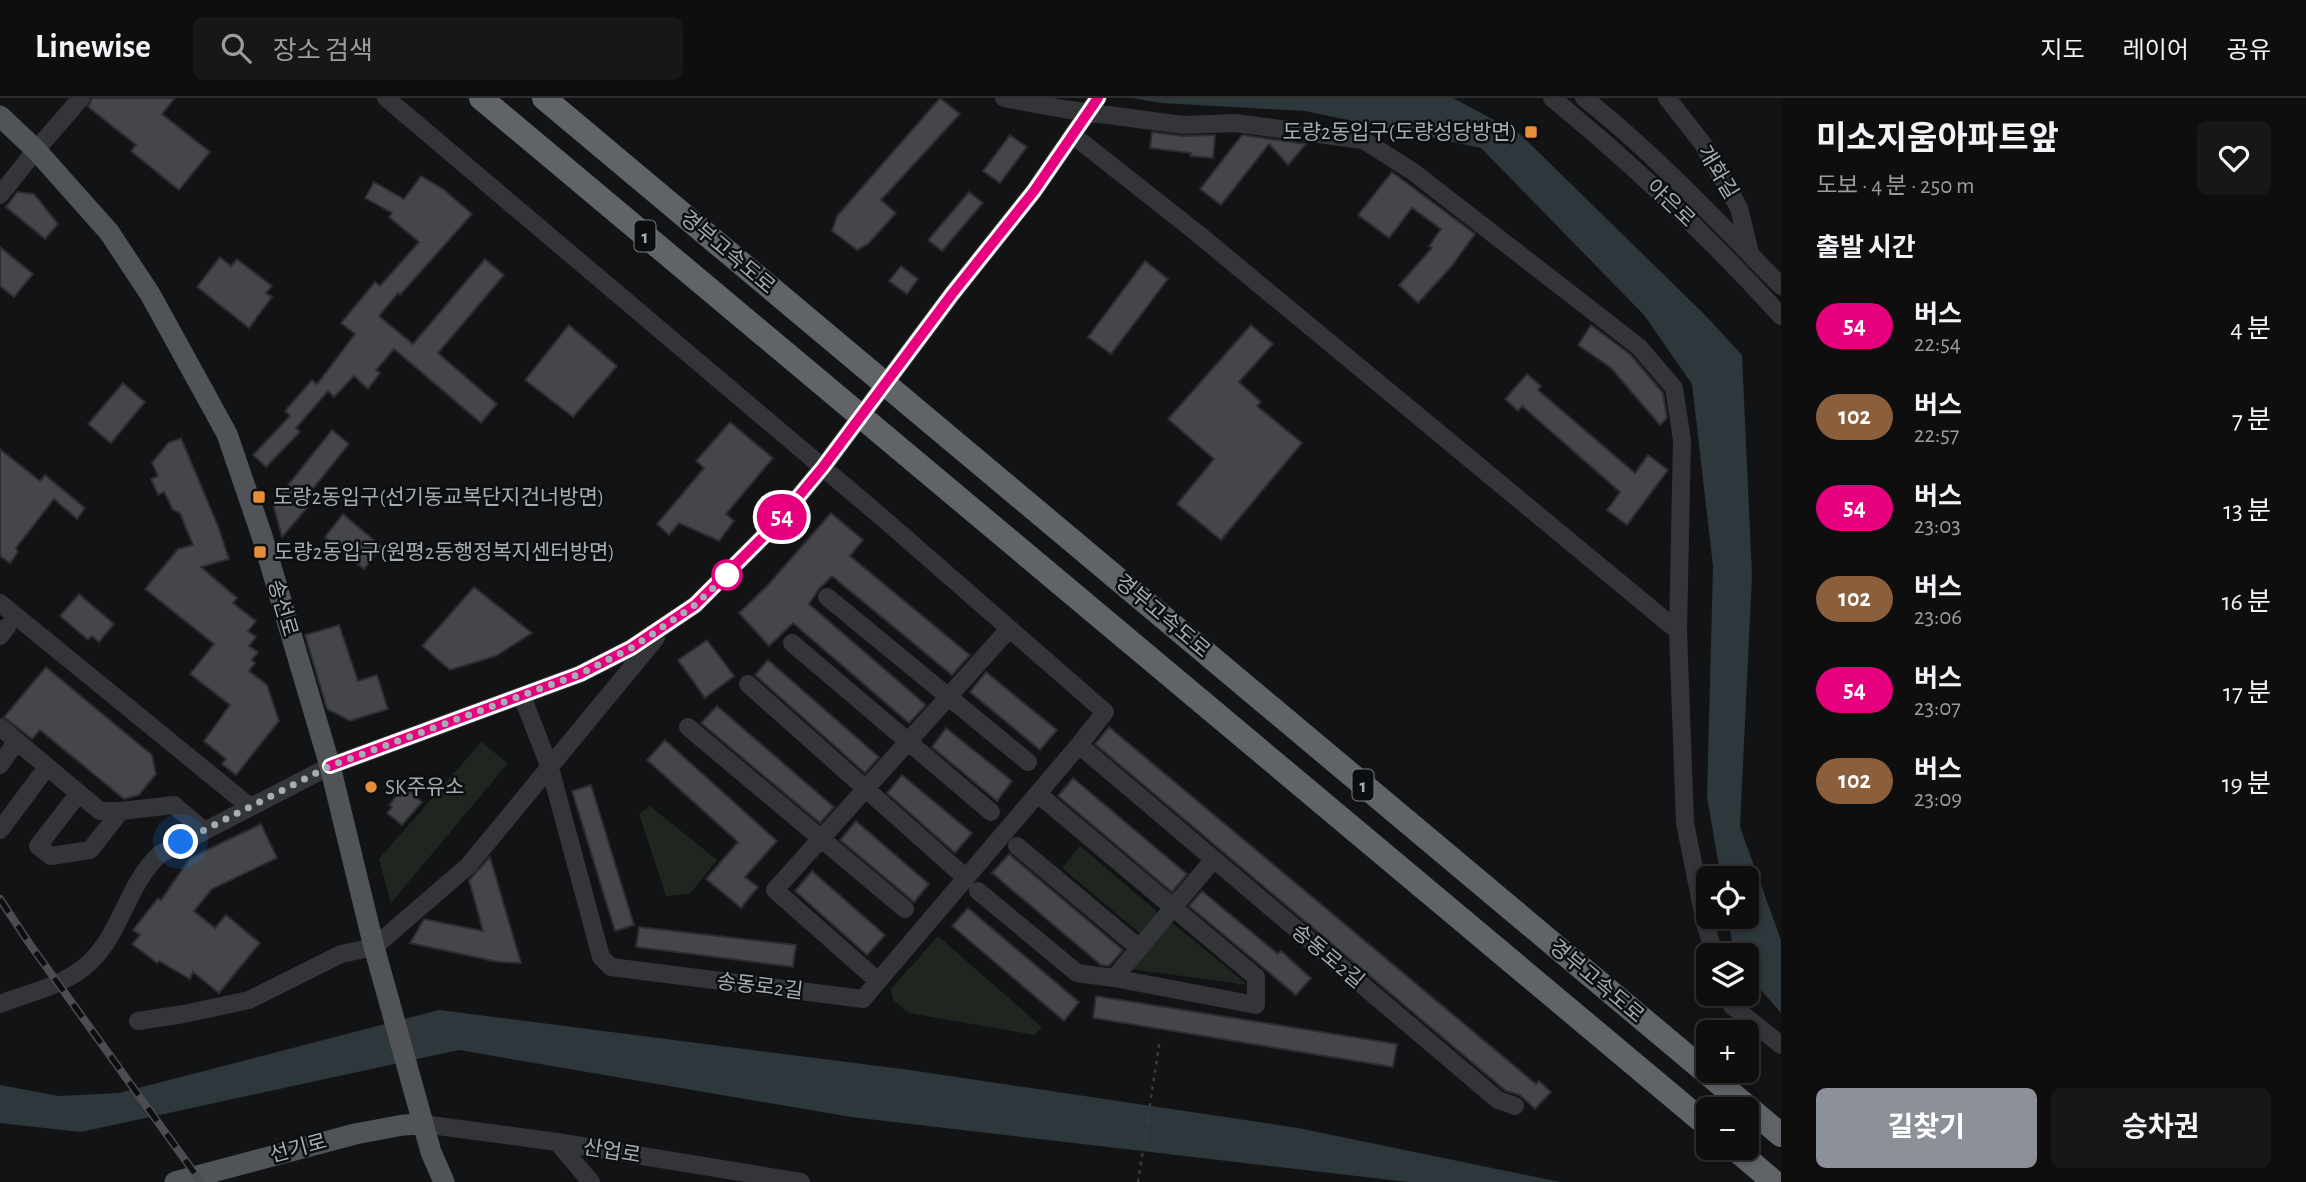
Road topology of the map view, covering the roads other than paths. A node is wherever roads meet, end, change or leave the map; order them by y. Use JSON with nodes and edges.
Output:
{"nodes":[{"id":1,"x":81,"y":98,"type":"edge"},
{"id":2,"x":386,"y":98,"type":"edge"},
{"id":3,"x":481,"y":98,"type":"edge"},
{"id":4,"x":544,"y":98,"type":"edge"},
{"id":5,"x":1004,"y":98,"type":"edge"},
{"id":6,"x":1098,"y":98,"type":"edge"},
{"id":7,"x":1552,"y":98,"type":"edge"},
{"id":8,"x":1584,"y":98,"type":"edge"},
{"id":9,"x":1667,"y":98,"type":"edge"},
{"id":10,"x":0,"y":116,"type":"edge"},
{"id":11,"x":1077,"y":131,"type":"junction"},
{"id":12,"x":36,"y":150,"type":"junction"},
{"id":13,"x":0,"y":195,"type":"edge"},
{"id":14,"x":1750,"y":254,"type":"junction"},
{"id":15,"x":1781,"y":286,"type":"edge"},
{"id":16,"x":1781,"y":316,"type":"edge"},
{"id":17,"x":823,"y":467,"type":"junction"},
{"id":18,"x":827,"y":597,"type":"dead end"},
{"id":19,"x":0,"y":603,"type":"edge"},
{"id":20,"x":670,"y":622,"type":"junction"},
{"id":21,"x":1009,"y":629,"type":"junction"},
{"id":22,"x":1678,"y":631,"type":"junction"},
{"id":23,"x":792,"y":643,"type":"dead end"},
{"id":24,"x":748,"y":684,"type":"dead end"},
{"id":25,"x":522,"y":696,"type":"junction"},
{"id":26,"x":948,"y":696,"type":"junction"},
{"id":27,"x":0,"y":727,"type":"edge"},
{"id":28,"x":688,"y":727,"type":"dead end"},
{"id":29,"x":909,"y":741,"type":"junction"},
{"id":30,"x":16,"y":742,"type":"junction"},
{"id":31,"x":1079,"y":745,"type":"junction"},
{"id":32,"x":1028,"y":762,"type":"dead end"},
{"id":33,"x":0,"y":765,"type":"edge"},
{"id":34,"x":330,"y":766,"type":"junction"},
{"id":35,"x":47,"y":767,"type":"junction"},
{"id":36,"x":550,"y":768,"type":"junction"},
{"id":37,"x":866,"y":789,"type":"junction"},
{"id":38,"x":79,"y":793,"type":"junction"},
{"id":39,"x":1038,"y":794,"type":"junction"},
{"id":40,"x":249,"y":806,"type":"junction"},
{"id":41,"x":121,"y":811,"type":"junction"},
{"id":42,"x":991,"y":812,"type":"dead end"},
{"id":43,"x":0,"y":830,"type":"edge"},
{"id":44,"x":203,"y":830,"type":"junction"},
{"id":45,"x":821,"y":839,"type":"junction"},
{"id":46,"x":1017,"y":846,"type":"dead end"},
{"id":47,"x":1214,"y":859,"type":"junction"},
{"id":48,"x":972,"y":885,"type":"junction"},
{"id":49,"x":1172,"y":908,"type":"junction"},
{"id":50,"x":905,"y":909,"type":"dead end"},
{"id":51,"x":1711,"y":943,"type":"edge"},
{"id":52,"x":374,"y":947,"type":"junction"},
{"id":53,"x":1139,"y":948,"type":"junction"},
{"id":54,"x":1114,"y":978,"type":"junction"},
{"id":55,"x":878,"y":981,"type":"junction"},
{"id":56,"x":0,"y":1004,"type":"edge"},
{"id":57,"x":1732,"y":1006,"type":"edge"},
{"id":58,"x":138,"y":1021,"type":"dead end"},
{"id":59,"x":1781,"y":1045,"type":"edge"},
{"id":60,"x":1516,"y":1106,"type":"dead end"},
{"id":61,"x":1696,"y":1116,"type":"edge"},
{"id":62,"x":423,"y":1124,"type":"junction"},
{"id":63,"x":1781,"y":1135,"type":"edge"},
{"id":64,"x":557,"y":1142,"type":"junction"},
{"id":65,"x":1748,"y":1160,"type":"edge"},
{"id":66,"x":1765,"y":1175,"type":"edge"},
{"id":67,"x":175,"y":1182,"type":"edge"},
{"id":68,"x":444,"y":1182,"type":"edge"},
{"id":69,"x":591,"y":1182,"type":"edge"},
{"id":70,"x":801,"y":1182,"type":"edge"}],
"edges":[{"from":1,"to":12,"type":"street"},
{"from":2,"to":17,"type":"street","name":"송동로2길"},
{"from":3,"to":61,"type":"highway","name":"경부고속도로","number":"1"},
{"from":4,"to":63,"type":"highway","name":"경부고속도로","number":"1"},
{"from":5,"to":22,"type":"street"},
{"from":6,"to":11,"type":"street"},
{"from":7,"to":16,"type":"street","name":"야은로"},
{"from":8,"to":14,"type":"street","name":"야은로"},
{"from":9,"to":14,"type":"street","name":"개화길"},
{"from":10,"to":12,"type":"main road","name":"송선로"},
{"from":11,"to":17,"type":"street"},
{"from":11,"to":22,"type":"street"},
{"from":12,"to":13,"type":"street"},
{"from":12,"to":34,"type":"main road","name":"송선로"},
{"from":14,"to":15,"type":"street","name":"야은로"},
{"from":17,"to":20,"type":"street"},
{"from":17,"to":21,"type":"street","name":"송동로2길"},
{"from":18,"to":26,"type":"street"},
{"from":19,"to":40,"type":"street"},
{"from":20,"to":25,"type":"street"},
{"from":20,"to":36,"type":"street"},
{"from":21,"to":26,"type":"street"},
{"from":21,"to":31,"type":"street","name":"송동로2길"},
{"from":22,"to":51,"type":"street"},
{"from":23,"to":29,"type":"street"},
{"from":24,"to":37,"type":"street"},
{"from":25,"to":34,"type":"street"},
{"from":25,"to":36,"type":"street","name":"송동로2길"},
{"from":26,"to":29,"type":"street"},
{"from":26,"to":32,"type":"street"},
{"from":27,"to":30,"type":"street"},
{"from":28,"to":45,"type":"street"},
{"from":29,"to":37,"type":"street"},
{"from":29,"to":42,"type":"street"},
{"from":30,"to":33,"type":"street"},
{"from":30,"to":35,"type":"street"},
{"from":31,"to":39,"type":"street","name":"송동로2길"},
{"from":31,"to":47,"type":"street","name":"송동로2길"},
{"from":34,"to":40,"type":"street"},
{"from":34,"to":52,"type":"main road","name":"송선로"},
{"from":35,"to":38,"type":"street"},
{"from":35,"to":43,"type":"street"},
{"from":36,"to":52,"type":"street"},
{"from":36,"to":55,"type":"street","name":"송동로2길"},
{"from":37,"to":45,"type":"street"},
{"from":37,"to":48,"type":"street"},
{"from":38,"to":41,"type":"street"},
{"from":38,"to":41,"type":"street"},
{"from":39,"to":48,"type":"street","name":"송동로2길"},
{"from":39,"to":49,"type":"street"},
{"from":40,"to":44,"type":"street"},
{"from":41,"to":44,"type":"street"},
{"from":44,"to":56,"type":"street"},
{"from":45,"to":50,"type":"street"},
{"from":45,"to":55,"type":"street"},
{"from":46,"to":53,"type":"street"},
{"from":47,"to":49,"type":"street"},
{"from":47,"to":60,"type":"street","name":"송동로2길"},
{"from":48,"to":54,"type":"street"},
{"from":48,"to":55,"type":"street","name":"송동로2길"},
{"from":49,"to":53,"type":"street"},
{"from":49,"to":54,"type":"street"},
{"from":52,"to":58,"type":"street"},
{"from":52,"to":62,"type":"main road","name":"송선로"},
{"from":53,"to":54,"type":"street"},
{"from":57,"to":59,"type":"street"},
{"from":62,"to":64,"type":"street","name":"산업로"},
{"from":62,"to":67,"type":"main road","name":"선기로"},
{"from":62,"to":68,"type":"main road","name":"송선로"},
{"from":64,"to":69,"type":"street"},
{"from":64,"to":70,"type":"street","name":"산업로"},
{"from":65,"to":66,"type":"highway"}]}
